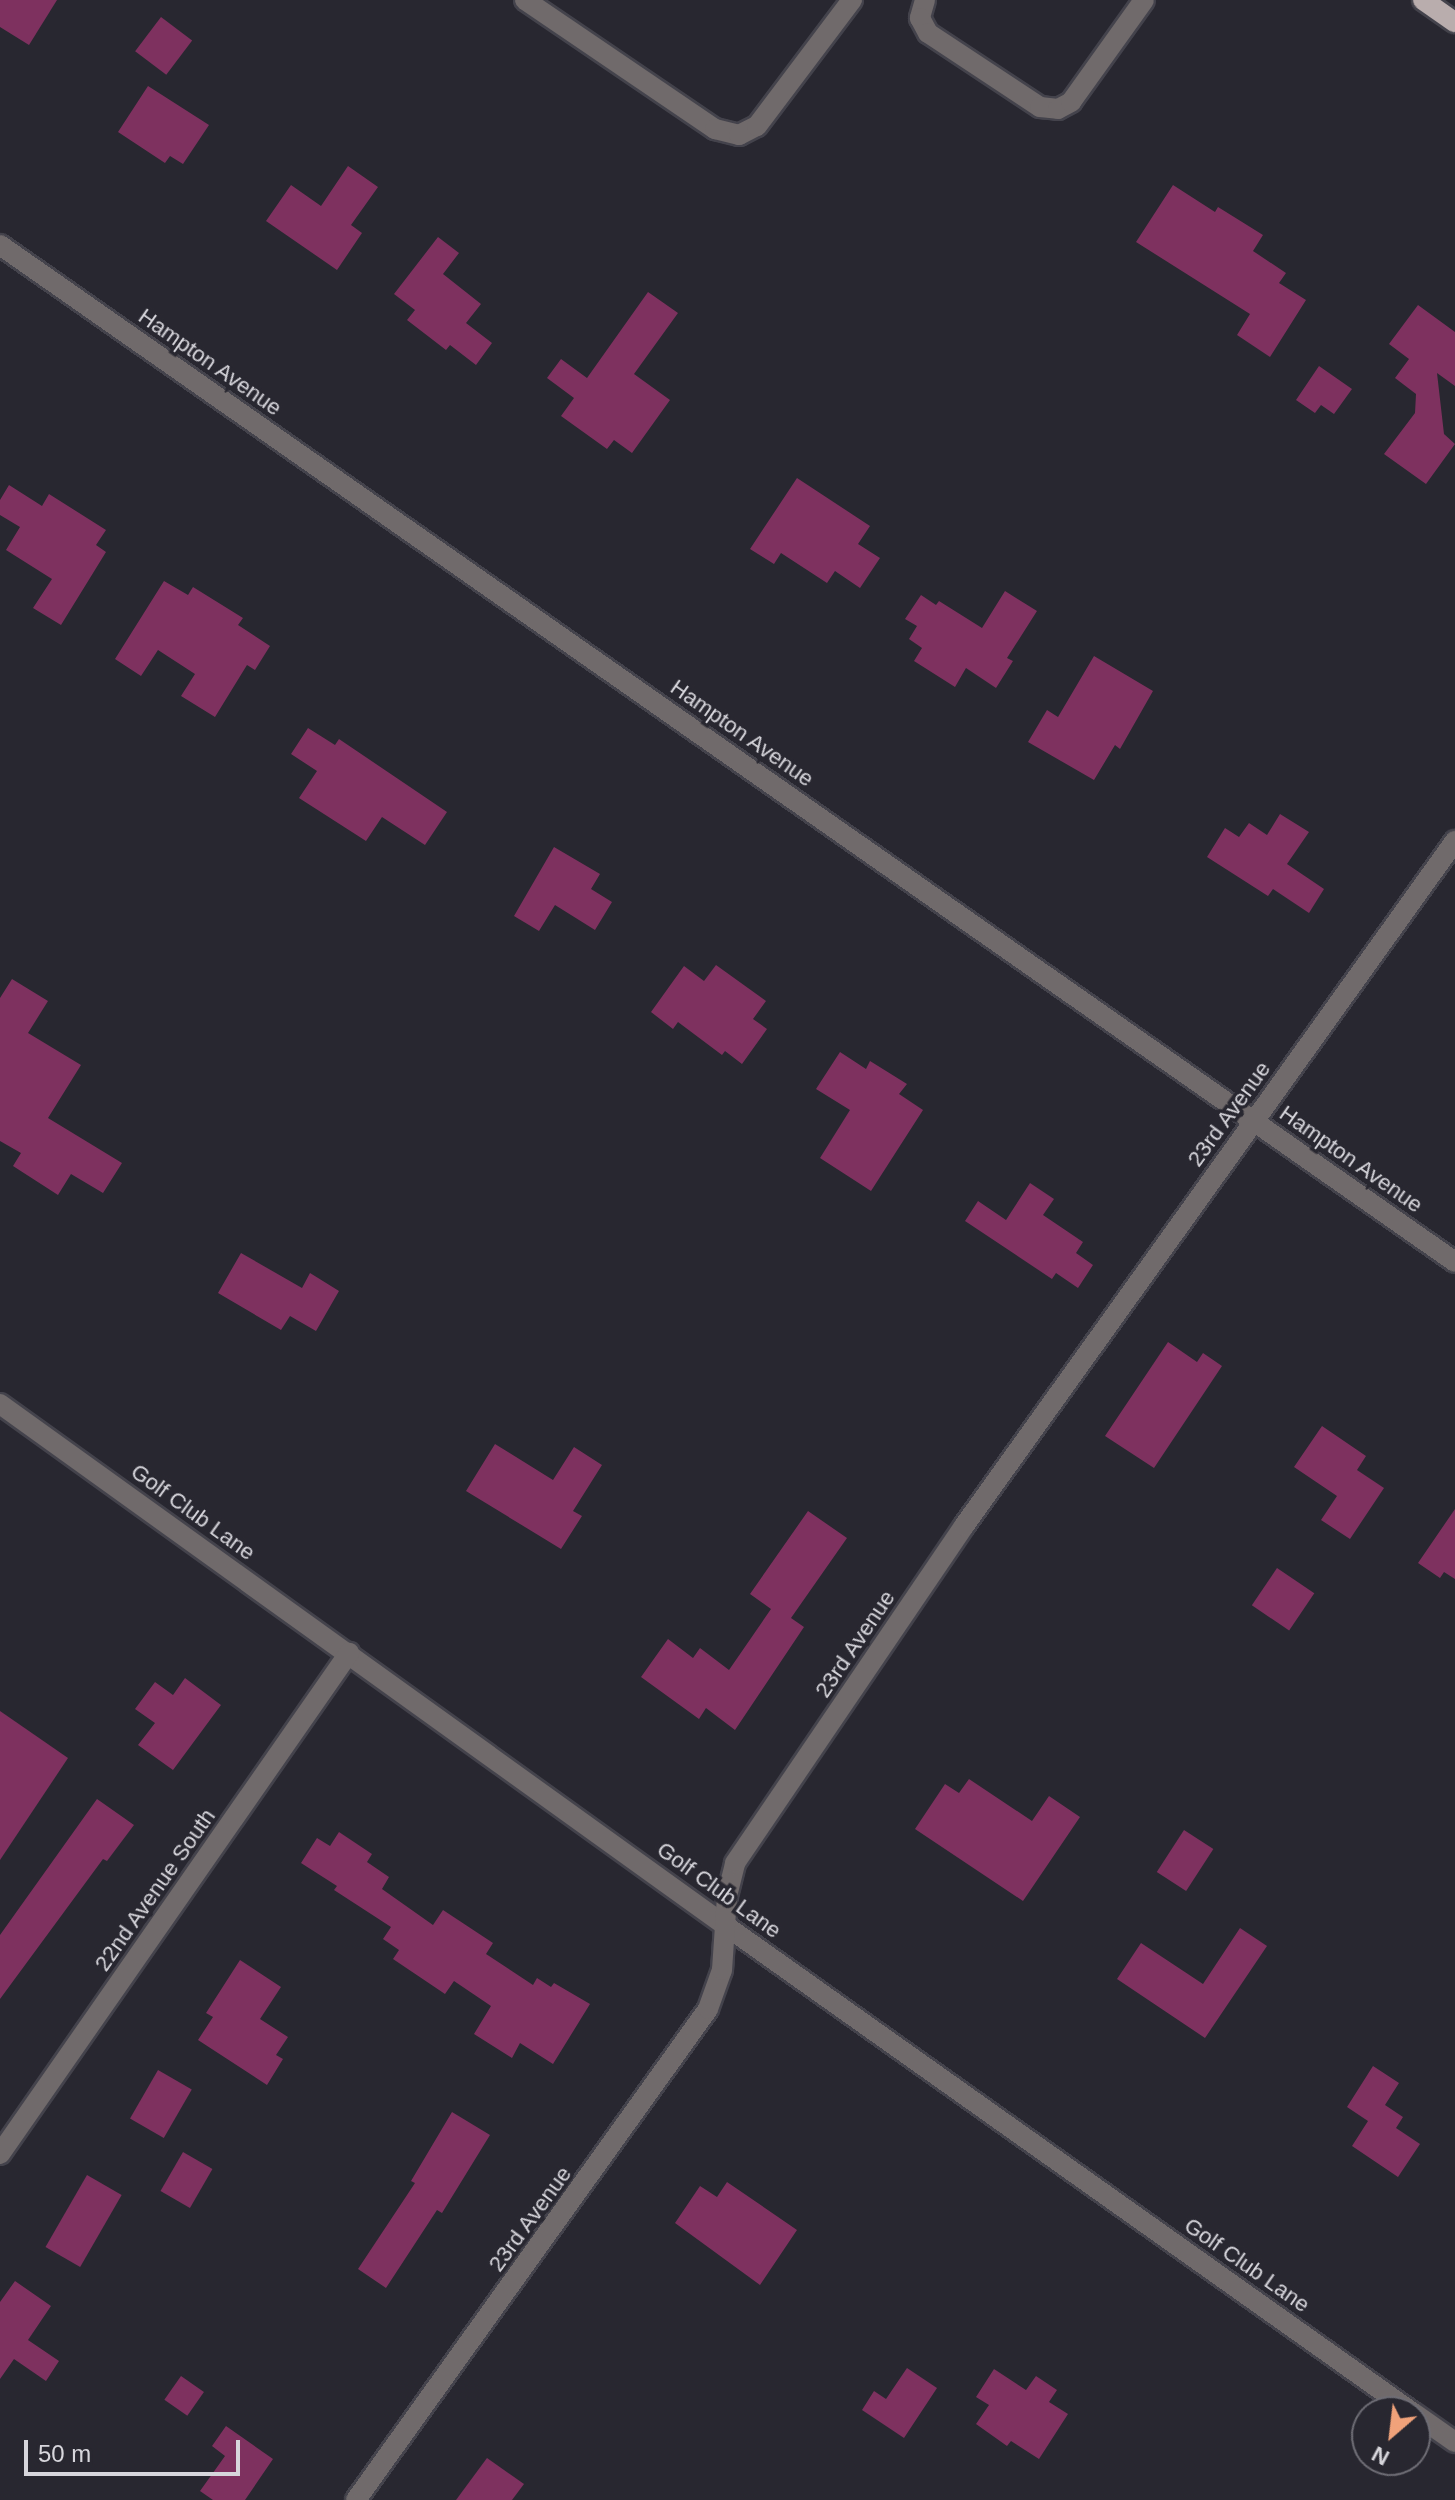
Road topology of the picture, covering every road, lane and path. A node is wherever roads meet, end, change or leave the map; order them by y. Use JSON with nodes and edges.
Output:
{"nodes":[{"id":1,"x":525,"y":0,"type":"edge"},
{"id":2,"x":852,"y":0,"type":"edge"},
{"id":3,"x":925,"y":0,"type":"edge"},
{"id":4,"x":1144,"y":0,"type":"edge"},
{"id":5,"x":1423,"y":0,"type":"edge"},
{"id":6,"x":1455,"y":22,"type":"edge"},
{"id":7,"x":0,"y":245,"type":"edge"},
{"id":8,"x":1455,"y":841,"type":"edge"},
{"id":9,"x":1254,"y":1120,"type":"junction"},
{"id":10,"x":1455,"y":1262,"type":"edge"},
{"id":11,"x":0,"y":1404,"type":"edge"},
{"id":12,"x":349,"y":1653,"type":"junction"},
{"id":13,"x":726,"y":1926,"type":"junction"},
{"id":14,"x":0,"y":2154,"type":"edge"},
{"id":15,"x":1390,"y":2396,"type":"edge"},
{"id":16,"x":1431,"y":2425,"type":"edge"},
{"id":17,"x":1455,"y":2442,"type":"edge"},
{"id":18,"x":356,"y":2500,"type":"edge"}],
"edges":[{"from":1,"to":2,"type":"street"},
{"from":3,"to":4,"type":"street"},
{"from":5,"to":6,"type":"main road"},
{"from":7,"to":9,"type":"street","name":"Hampton Avenue"},
{"from":8,"to":9,"type":"street","name":"23rd Avenue"},
{"from":9,"to":10,"type":"street","name":"Hampton Avenue"},
{"from":9,"to":13,"type":"street","name":"23rd Avenue"},
{"from":11,"to":12,"type":"street","name":"Golf Club Lane"},
{"from":12,"to":13,"type":"street","name":"Golf Club Lane"},
{"from":12,"to":14,"type":"street","name":"22nd Avenue South"},
{"from":13,"to":15,"type":"street","name":"Golf Club Lane"},
{"from":13,"to":18,"type":"street","name":"23rd Avenue"},
{"from":16,"to":17,"type":"street","name":"Golf Club Lane"}]}
